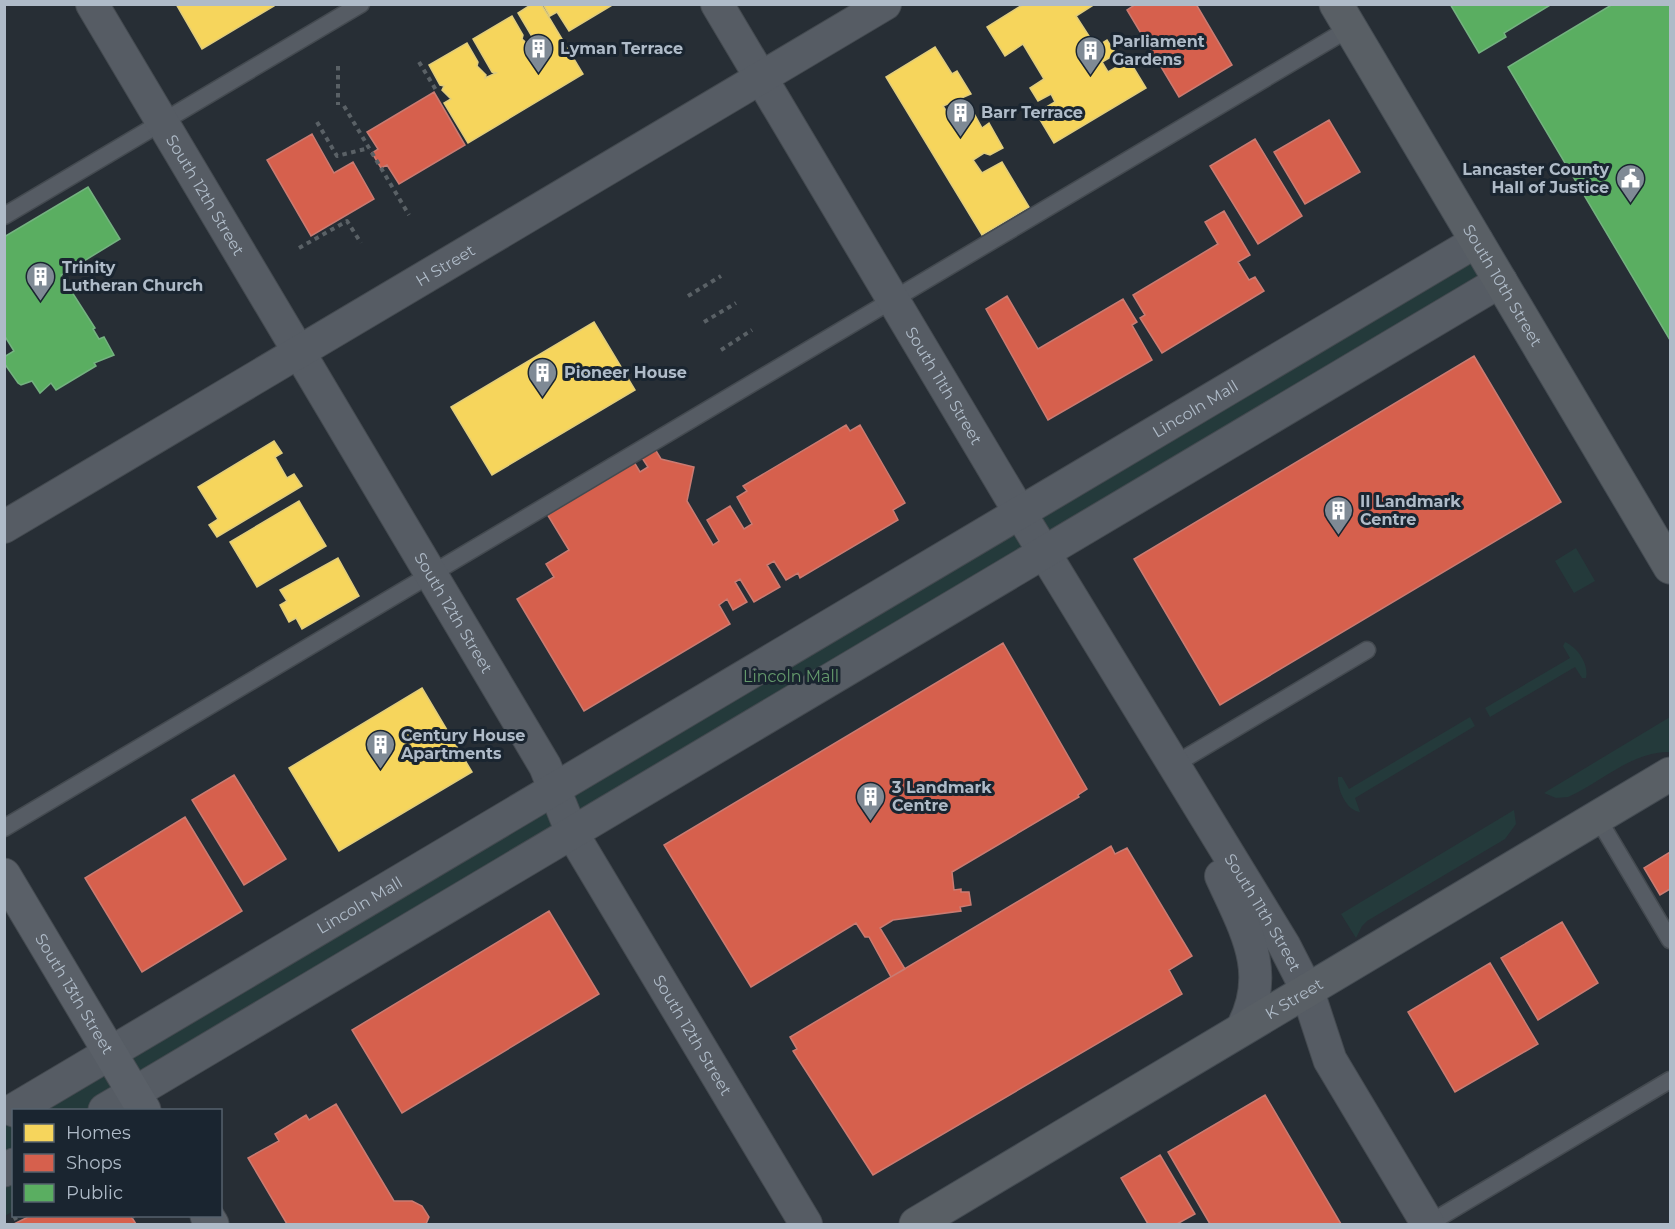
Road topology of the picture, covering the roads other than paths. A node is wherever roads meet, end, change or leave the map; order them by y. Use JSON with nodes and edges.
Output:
{"nodes":[{"id":1,"x":92,"y":4,"type":"edge"},
{"id":2,"x":361,"y":4,"type":"edge"},
{"id":3,"x":717,"y":4,"type":"edge"},
{"id":4,"x":885,"y":4,"type":"edge"},
{"id":5,"x":1343,"y":16,"type":"edge"},
{"id":6,"x":761,"y":77,"type":"junction"},
{"id":7,"x":162,"y":122,"type":"junction"},
{"id":8,"x":4,"y":216,"type":"edge"},
{"id":9,"x":1477,"y":241,"type":"junction"},
{"id":10,"x":1500,"y":281,"type":"junction"},
{"id":11,"x":892,"y":300,"type":"junction"},
{"id":12,"x":299,"y":352,"type":"junction"},
{"id":13,"x":1020,"y":513,"type":"junction"},
{"id":14,"x":4,"y":527,"type":"edge"},
{"id":15,"x":1045,"y":552,"type":"junction"},
{"id":16,"x":1671,"y":567,"type":"edge"},
{"id":17,"x":430,"y":574,"type":"junction"},
{"id":18,"x":1367,"y":650,"type":"dead end"},
{"id":19,"x":1172,"y":766,"type":"junction"},
{"id":20,"x":1671,"y":774,"type":"edge"},
{"id":21,"x":557,"y":790,"type":"junction"},
{"id":22,"x":1597,"y":817,"type":"junction"},
{"id":23,"x":4,"y":828,"type":"edge"},
{"id":24,"x":572,"y":833,"type":"junction"},
{"id":25,"x":4,"y":876,"type":"edge"},
{"id":26,"x":1671,"y":940,"type":"edge"},
{"id":27,"x":1307,"y":990,"type":"junction"},
{"id":28,"x":1241,"y":1030,"type":"junction"},
{"id":29,"x":110,"y":1053,"type":"junction"},
{"id":30,"x":1671,"y":1080,"type":"edge"},
{"id":31,"x":139,"y":1102,"type":"edge"},
{"id":32,"x":17,"y":1109,"type":"edge"},
{"id":33,"x":109,"y":1109,"type":"edge"},
{"id":34,"x":806,"y":1224,"type":"edge"},
{"id":35,"x":916,"y":1224,"type":"edge"},
{"id":36,"x":1428,"y":1224,"type":"edge"}],
"edges":[{"from":1,"to":7,"type":"street","name":"South 12th Street"},
{"from":2,"to":7,"type":"lane"},
{"from":3,"to":6,"type":"street","name":"South 11th Street"},
{"from":4,"to":6,"type":"street","name":"H Street"},
{"from":5,"to":9,"type":"main road","name":"South 10th Street"},
{"from":5,"to":11,"type":"lane"},
{"from":6,"to":11,"type":"street","name":"South 11th Street"},
{"from":6,"to":12,"type":"street","name":"H Street"},
{"from":7,"to":8,"type":"lane"},
{"from":7,"to":12,"type":"street","name":"South 12th Street"},
{"from":9,"to":10,"type":"main road","name":"South 10th Street"},
{"from":9,"to":13,"type":"street","name":"Lincoln Mall"},
{"from":10,"to":15,"type":"street"},
{"from":10,"to":16,"type":"main road","name":"South 10th Street"},
{"from":11,"to":13,"type":"street","name":"South 11th Street"},
{"from":11,"to":17,"type":"lane"},
{"from":12,"to":14,"type":"street","name":"H Street"},
{"from":12,"to":17,"type":"street","name":"South 12th Street"},
{"from":13,"to":15,"type":"street","name":"South 11th Street"},
{"from":13,"to":21,"type":"street","name":"Lincoln Mall"},
{"from":15,"to":19,"type":"street","name":"South 11th Street"},
{"from":15,"to":24,"type":"street"},
{"from":17,"to":21,"type":"street","name":"South 12th Street"},
{"from":17,"to":23,"type":"lane"},
{"from":18,"to":19,"type":"lane"},
{"from":19,"to":27,"type":"street","name":"South 11th Street"},
{"from":19,"to":28,"type":"street","name":"South 11th Street"},
{"from":20,"to":22,"type":"main road","name":"K Street"},
{"from":21,"to":24,"type":"street","name":"South 12th Street"},
{"from":21,"to":29,"type":"street","name":"Lincoln Mall"},
{"from":22,"to":26,"type":"lane"},
{"from":22,"to":27,"type":"main road","name":"K Street"},
{"from":24,"to":31,"type":"street"},
{"from":24,"to":34,"type":"street","name":"South 12th Street"},
{"from":25,"to":29,"type":"main road","name":"South 13th Street"},
{"from":27,"to":28,"type":"main road","name":"K Street"},
{"from":27,"to":36,"type":"street","name":"South 11th Street"},
{"from":28,"to":35,"type":"main road","name":"K Street"},
{"from":29,"to":31,"type":"main road","name":"South 13th Street"},
{"from":29,"to":32,"type":"street","name":"Lincoln Mall"},
{"from":30,"to":36,"type":"lane"},
{"from":31,"to":33,"type":"street"}]}
